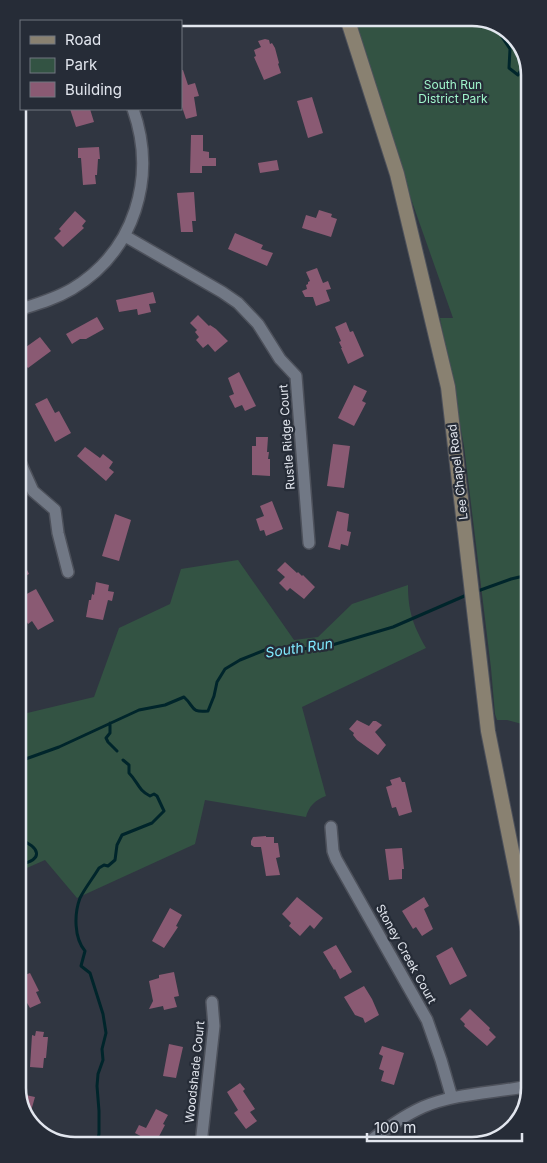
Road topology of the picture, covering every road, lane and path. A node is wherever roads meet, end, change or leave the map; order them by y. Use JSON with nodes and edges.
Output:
{"nodes":[{"id":1,"x":350,"y":26,"type":"edge"},
{"id":2,"x":133,"y":110,"type":"edge"},
{"id":3,"x":125,"y":236,"type":"junction"},
{"id":4,"x":26,"y":307,"type":"edge"},
{"id":5,"x":26,"y":474,"type":"edge"},
{"id":6,"x":309,"y":543,"type":"dead end"},
{"id":7,"x":68,"y":572,"type":"dead end"},
{"id":8,"x":331,"y":827,"type":"dead end"},
{"id":9,"x":521,"y":896,"type":"edge"},
{"id":10,"x":212,"y":1002,"type":"dead end"},
{"id":11,"x":521,"y":1087,"type":"edge"},
{"id":12,"x":452,"y":1098,"type":"junction"},
{"id":13,"x":202,"y":1137,"type":"edge"},
{"id":14,"x":375,"y":1137,"type":"edge"}],
"edges":[{"from":1,"to":9,"type":"main road","name":"Lee Chapel Road"},
{"from":2,"to":3,"type":"street"},
{"from":3,"to":4,"type":"street"},
{"from":3,"to":6,"type":"street","name":"Rustle Ridge Court"},
{"from":5,"to":7,"type":"street"},
{"from":8,"to":12,"type":"street","name":"Stoney Creek Court"},
{"from":10,"to":13,"type":"street","name":"Woodshade Court"},
{"from":11,"to":12,"type":"street"},
{"from":12,"to":14,"type":"street"}]}
